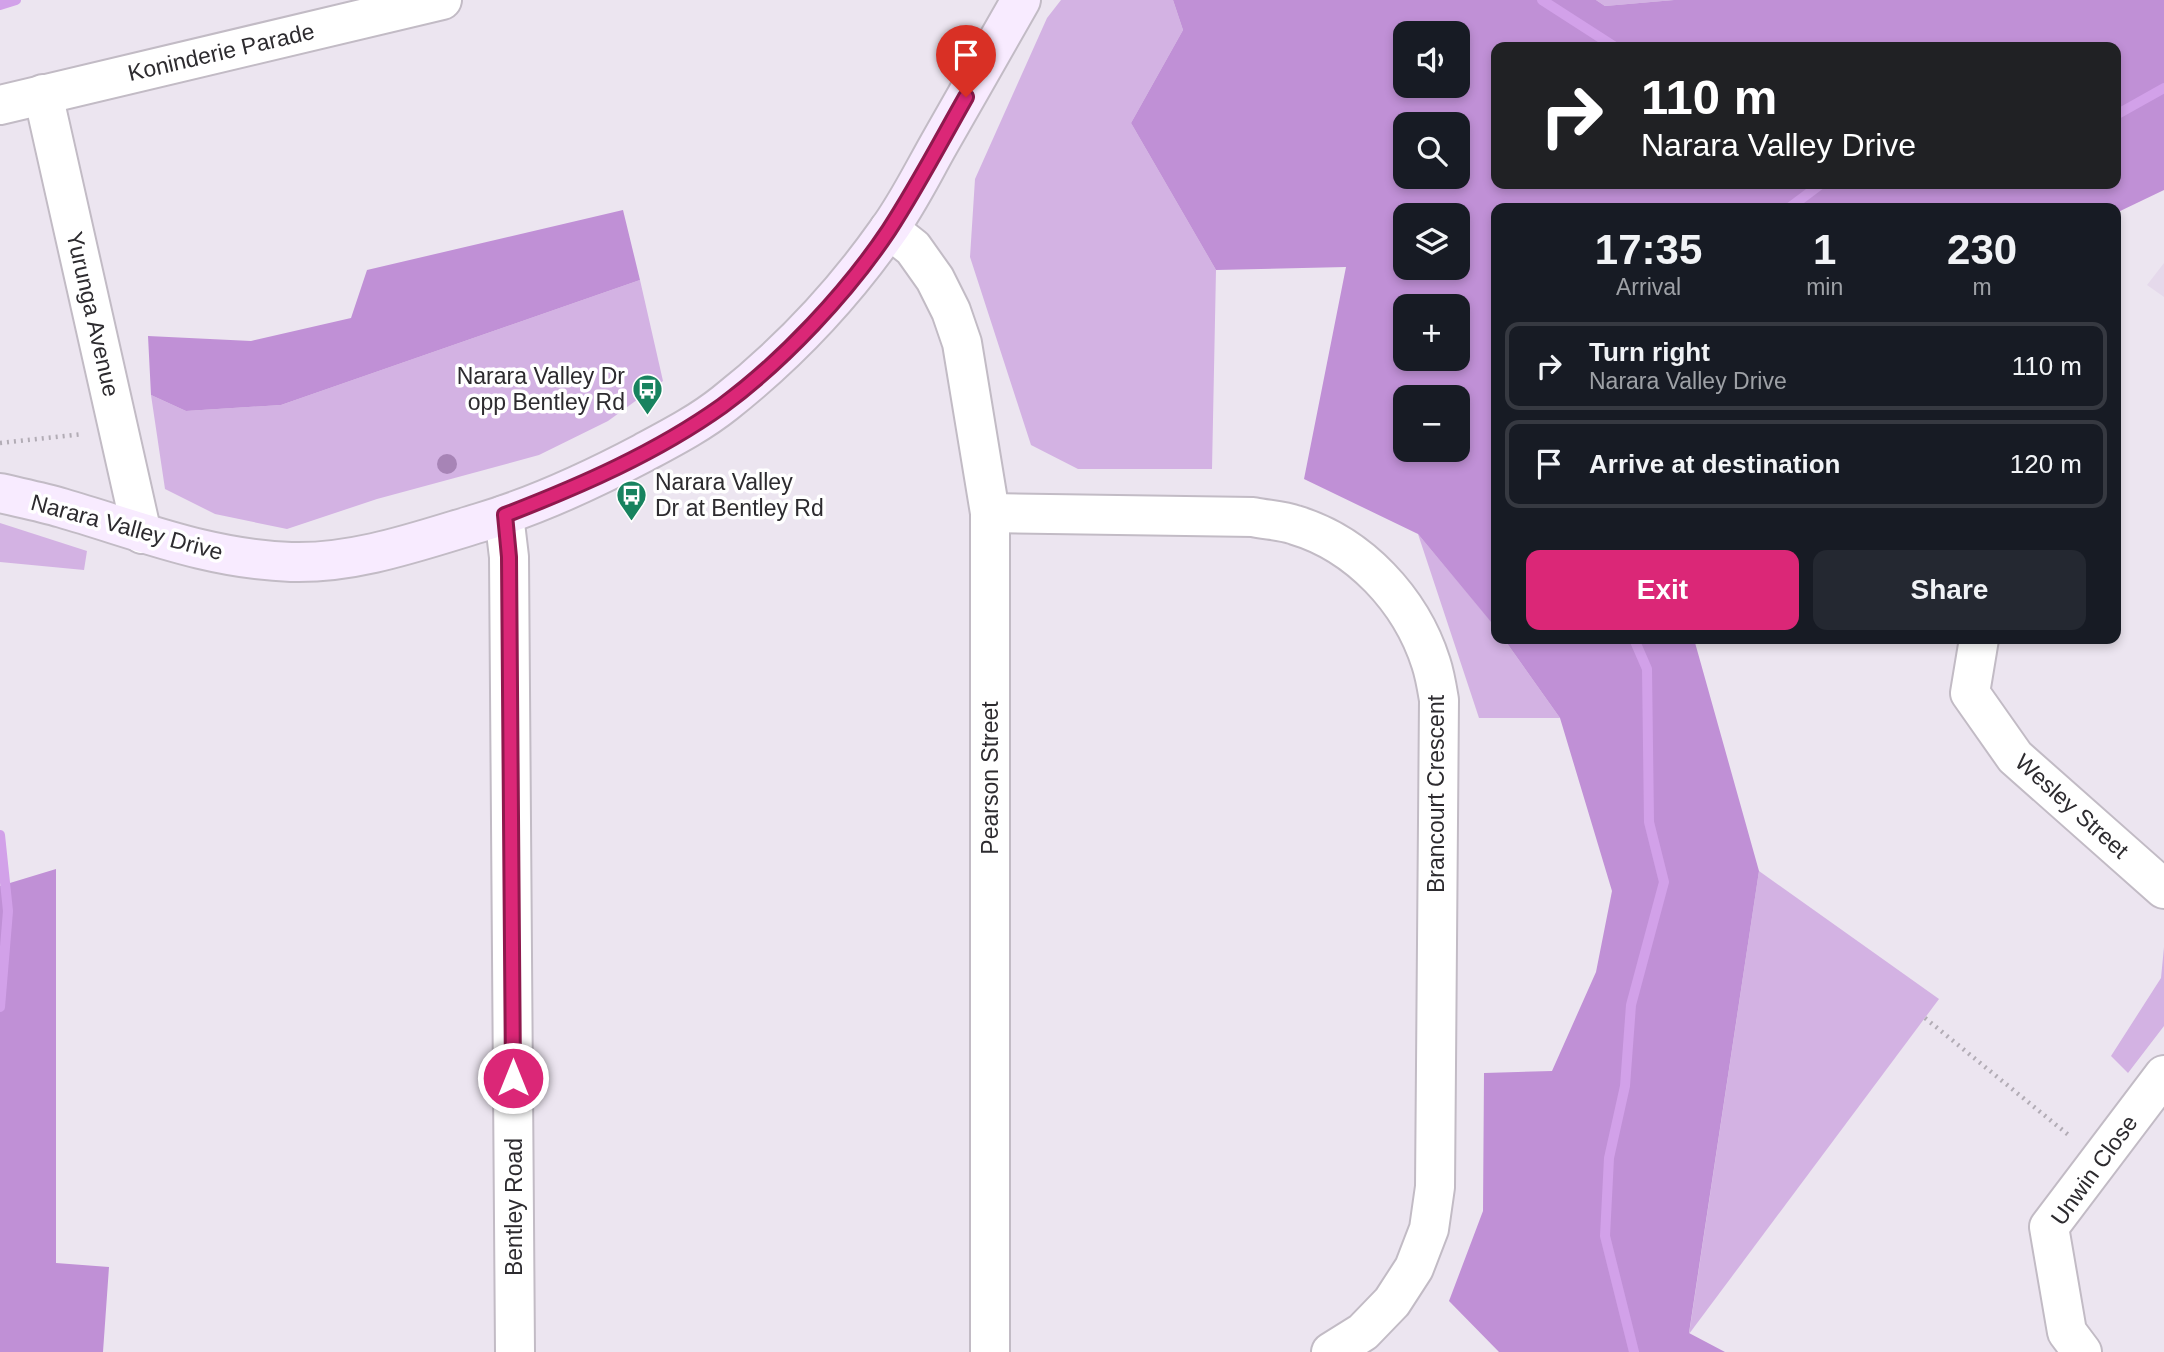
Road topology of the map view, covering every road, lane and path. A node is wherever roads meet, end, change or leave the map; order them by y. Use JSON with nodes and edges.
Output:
{"nodes":[{"id":1,"x":442,"y":0,"type":"edge"},
{"id":2,"x":1021,"y":0,"type":"edge"},
{"id":3,"x":43,"y":94,"type":"junction"},
{"id":4,"x":0,"y":105,"type":"edge"},
{"id":5,"x":889,"y":229,"type":"junction"},
{"id":6,"x":119,"y":431,"type":"junction"},
{"id":7,"x":0,"y":443,"type":"edge"},
{"id":8,"x":0,"y":493,"type":"edge"},
{"id":9,"x":990,"y":513,"type":"junction"},
{"id":10,"x":505,"y":515,"type":"junction"},
{"id":11,"x":142,"y":534,"type":"junction"},
{"id":12,"x":1978,"y":644,"type":"edge"},
{"id":13,"x":2164,"y":889,"type":"edge"},
{"id":14,"x":1925,"y":1018,"type":"dead end"},
{"id":15,"x":2164,"y":1075,"type":"edge"},
{"id":16,"x":2099,"y":1160,"type":"junction"},
{"id":17,"x":515,"y":1352,"type":"edge"},
{"id":18,"x":990,"y":1352,"type":"edge"},
{"id":19,"x":1331,"y":1352,"type":"edge"},
{"id":20,"x":2082,"y":1352,"type":"edge"}],
"edges":[{"from":1,"to":3,"type":"street","name":"Koninderie Parade"},
{"from":2,"to":5,"type":"main road","name":"Narara Valley Drive"},
{"from":3,"to":4,"type":"street","name":"Koninderie Parade"},
{"from":3,"to":6,"type":"street","name":"Yurunga Avenue"},
{"from":5,"to":9,"type":"street","name":"Pearson Street"},
{"from":5,"to":10,"type":"main road","name":"Narara Valley Drive"},
{"from":6,"to":7,"type":"path"},
{"from":6,"to":11,"type":"street","name":"Yurunga Avenue"},
{"from":8,"to":11,"type":"main road","name":"Narara Valley Drive"},
{"from":9,"to":18,"type":"street","name":"Pearson Street"},
{"from":9,"to":19,"type":"street","name":"Brancourt Crescent"},
{"from":10,"to":11,"type":"main road","name":"Narara Valley Drive"},
{"from":10,"to":17,"type":"street","name":"Bentley Road"},
{"from":12,"to":13,"type":"street","name":"Wesley Street"},
{"from":14,"to":16,"type":"path"},
{"from":15,"to":16,"type":"street","name":"Unwin Close"},
{"from":16,"to":20,"type":"street","name":"Unwin Close"}]}
